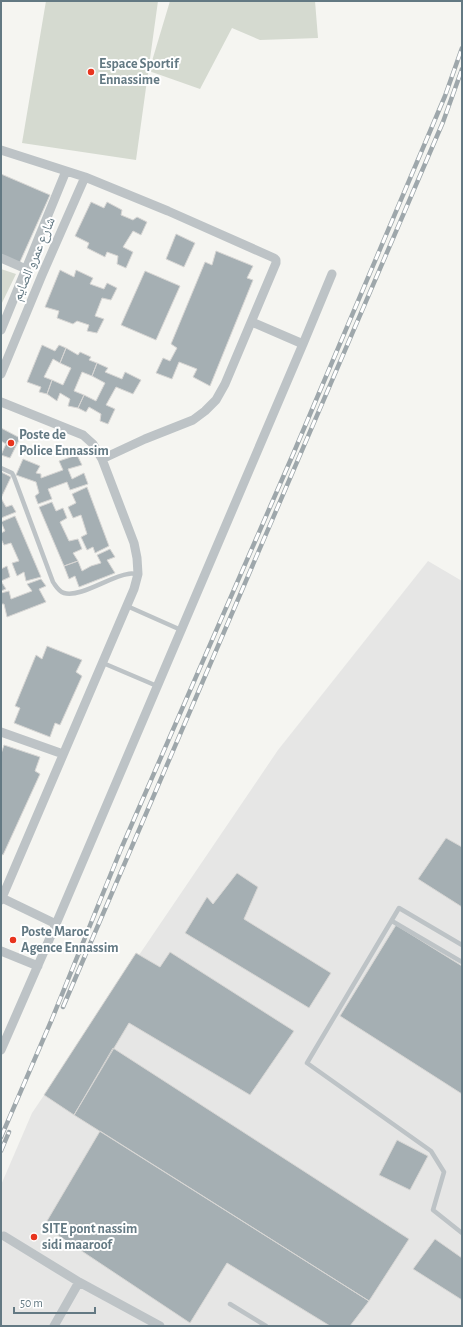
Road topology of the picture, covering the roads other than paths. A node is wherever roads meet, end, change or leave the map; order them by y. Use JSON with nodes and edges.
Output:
{"nodes":[{"id":1,"x":1,"y":150,"type":"edge"},
{"id":2,"x":66,"y":171,"type":"junction"},
{"id":3,"x":85,"y":177,"type":"junction"},
{"id":4,"x":1,"y":258,"type":"edge"},
{"id":5,"x":26,"y":269,"type":"junction"},
{"id":6,"x":332,"y":274,"type":"dead end"},
{"id":7,"x":252,"y":322,"type":"junction"},
{"id":8,"x":1,"y":330,"type":"edge"},
{"id":9,"x":303,"y":344,"type":"junction"},
{"id":10,"x":1,"y":374,"type":"edge"},
{"id":11,"x":1,"y":402,"type":"edge"},
{"id":12,"x":102,"y":459,"type":"junction"},
{"id":13,"x":1,"y":468,"type":"edge"},
{"id":14,"x":138,"y":574,"type":"junction"},
{"id":15,"x":127,"y":606,"type":"junction"},
{"id":16,"x":181,"y":630,"type":"junction"},
{"id":17,"x":103,"y":662,"type":"junction"},
{"id":18,"x":157,"y":686,"type":"junction"},
{"id":19,"x":1,"y":732,"type":"edge"},
{"id":20,"x":63,"y":754,"type":"junction"},
{"id":21,"x":1,"y":899,"type":"edge"},
{"id":22,"x":392,"y":921,"type":"junction"},
{"id":23,"x":56,"y":924,"type":"junction"},
{"id":24,"x":462,"y":945,"type":"edge"},
{"id":25,"x":1,"y":951,"type":"edge"},
{"id":26,"x":462,"y":962,"type":"edge"},
{"id":27,"x":38,"y":966,"type":"junction"},
{"id":28,"x":1,"y":1050,"type":"edge"},
{"id":29,"x":462,"y":1233,"type":"edge"},
{"id":30,"x":4,"y":1236,"type":"dead end"},
{"id":31,"x":79,"y":1282,"type":"junction"},
{"id":32,"x":230,"y":1304,"type":"dead end"},
{"id":33,"x":54,"y":1326,"type":"edge"},
{"id":34,"x":160,"y":1326,"type":"edge"},
{"id":35,"x":266,"y":1326,"type":"edge"}],
"edges":[{"from":1,"to":2,"type":"street"},
{"from":2,"to":3,"type":"street"},
{"from":2,"to":5,"type":"street","name":"شارع عمرو الصايم"},
{"from":3,"to":7,"type":"street"},
{"from":3,"to":10,"type":"street","name":"شارع عمرو الصايم"},
{"from":4,"to":5,"type":"street"},
{"from":5,"to":8,"type":"street","name":"شارع عمرو الصايم"},
{"from":6,"to":9,"type":"street"},
{"from":7,"to":9,"type":"street"},
{"from":7,"to":12,"type":"street"},
{"from":9,"to":16,"type":"street"},
{"from":11,"to":12,"type":"street"},
{"from":12,"to":14,"type":"street"},
{"from":13,"to":14,"type":"lane"},
{"from":14,"to":15,"type":"street"},
{"from":15,"to":16,"type":"lane"},
{"from":15,"to":17,"type":"street"},
{"from":16,"to":18,"type":"street"},
{"from":17,"to":18,"type":"lane"},
{"from":17,"to":20,"type":"street"},
{"from":18,"to":23,"type":"street"},
{"from":19,"to":20,"type":"street"},
{"from":20,"to":21,"type":"street"},
{"from":21,"to":23,"type":"street"},
{"from":22,"to":24,"type":"lane"},
{"from":22,"to":26,"type":"lane"},
{"from":22,"to":29,"type":"lane"},
{"from":23,"to":27,"type":"street"},
{"from":25,"to":27,"type":"street"},
{"from":27,"to":28,"type":"street"},
{"from":30,"to":31,"type":"street"},
{"from":31,"to":33,"type":"street"},
{"from":31,"to":34,"type":"street"},
{"from":32,"to":35,"type":"lane"}]}
